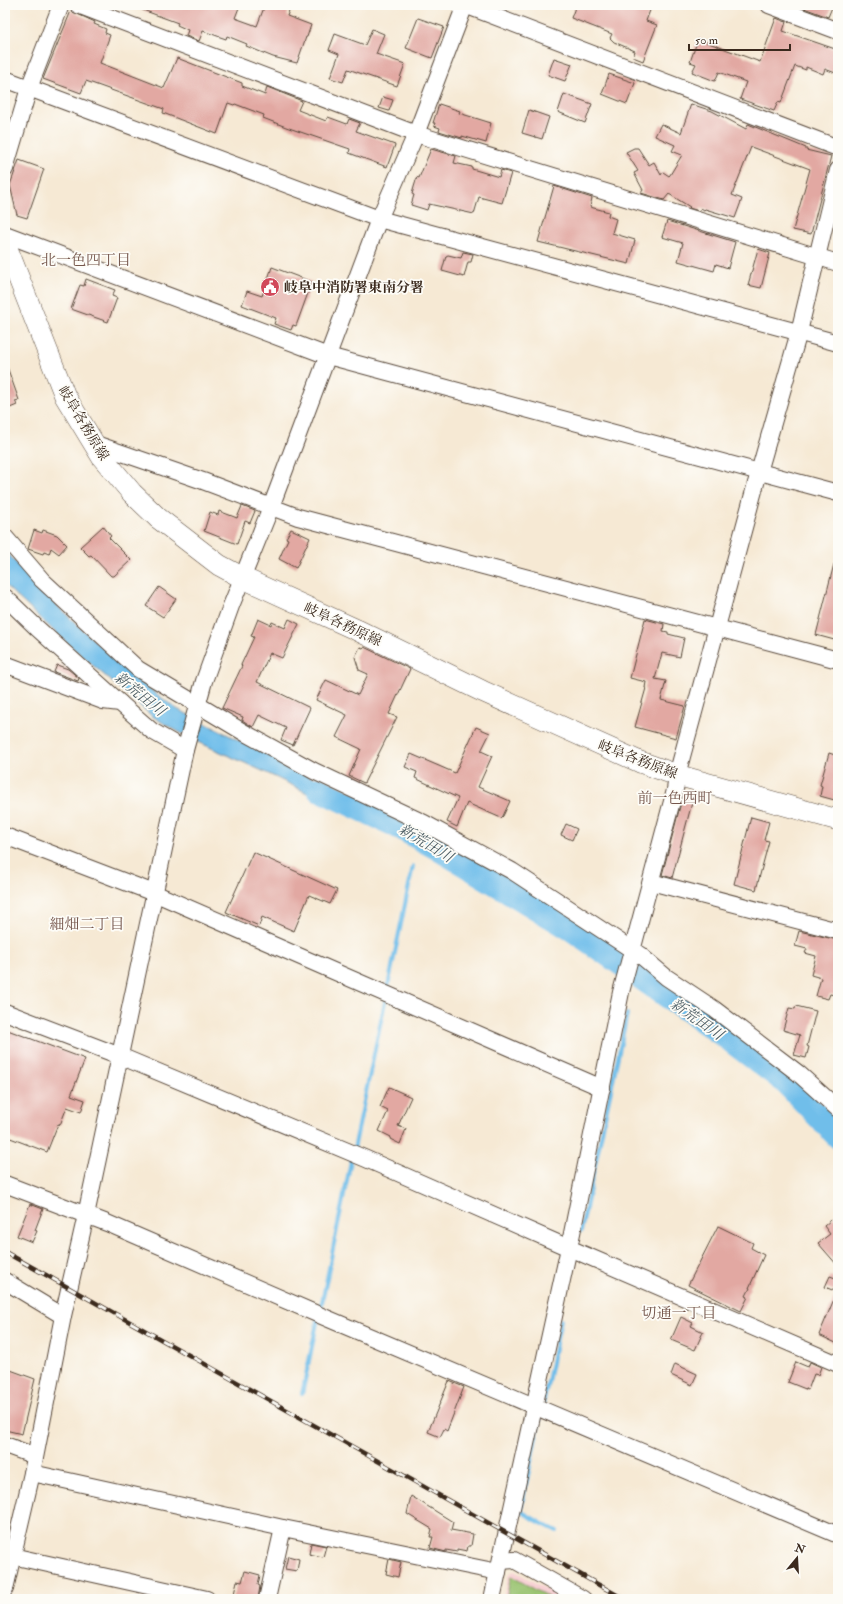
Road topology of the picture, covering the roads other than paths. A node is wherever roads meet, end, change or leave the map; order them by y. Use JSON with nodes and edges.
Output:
{"nodes":[{"id":1,"x":61,"y":5,"type":"edge"},
{"id":2,"x":78,"y":5,"type":"edge"},
{"id":3,"x":465,"y":5,"type":"edge"},
{"id":4,"x":769,"y":5,"type":"edge"},
{"id":5,"x":838,"y":31,"type":"edge"},
{"id":6,"x":5,"y":79,"type":"edge"},
{"id":7,"x":29,"y":88,"type":"junction"},
{"id":8,"x":416,"y":134,"type":"junction"},
{"id":9,"x":838,"y":148,"type":"edge"},
{"id":10,"x":5,"y":169,"type":"edge"},
{"id":11,"x":838,"y":170,"type":"edge"},
{"id":12,"x":379,"y":220,"type":"junction"},
{"id":13,"x":5,"y":234,"type":"edge"},
{"id":14,"x":5,"y":243,"type":"edge"},
{"id":15,"x":817,"y":258,"type":"junction"},
{"id":16,"x":838,"y":263,"type":"edge"},
{"id":17,"x":799,"y":332,"type":"junction"},
{"id":18,"x":838,"y":343,"type":"edge"},
{"id":19,"x":328,"y":356,"type":"junction"},
{"id":20,"x":93,"y":443,"type":"junction"},
{"id":21,"x":759,"y":472,"type":"junction"},
{"id":22,"x":838,"y":493,"type":"edge"},
{"id":23,"x":271,"y":507,"type":"junction"},
{"id":24,"x":5,"y":537,"type":"edge"},
{"id":25,"x":243,"y":578,"type":"junction"},
{"id":26,"x":5,"y":597,"type":"edge"},
{"id":27,"x":717,"y":629,"type":"junction"},
{"id":28,"x":838,"y":660,"type":"edge"},
{"id":29,"x":5,"y":664,"type":"edge"},
{"id":30,"x":120,"y":703,"type":"junction"},
{"id":31,"x":196,"y":709,"type":"junction"},
{"id":32,"x":185,"y":747,"type":"junction"},
{"id":33,"x":677,"y":775,"type":"junction"},
{"id":34,"x":838,"y":820,"type":"edge"},
{"id":35,"x":5,"y":836,"type":"edge"},
{"id":36,"x":651,"y":882,"type":"junction"},
{"id":37,"x":154,"y":893,"type":"junction"},
{"id":38,"x":838,"y":931,"type":"edge"},
{"id":39,"x":631,"y":953,"type":"junction"},
{"id":40,"x":5,"y":1012,"type":"edge"},
{"id":41,"x":120,"y":1056,"type":"junction"},
{"id":42,"x":602,"y":1088,"type":"junction"},
{"id":43,"x":838,"y":1109,"type":"edge"},
{"id":44,"x":5,"y":1184,"type":"edge"},
{"id":45,"x":86,"y":1215,"type":"junction"},
{"id":46,"x":569,"y":1248,"type":"junction"},
{"id":47,"x":5,"y":1281,"type":"edge"},
{"id":48,"x":63,"y":1316,"type":"junction"},
{"id":49,"x":838,"y":1364,"type":"edge"},
{"id":50,"x":534,"y":1406,"type":"junction"},
{"id":51,"x":5,"y":1445,"type":"edge"},
{"id":52,"x":35,"y":1456,"type":"junction"},
{"id":53,"x":32,"y":1473,"type":"junction"},
{"id":54,"x":283,"y":1528,"type":"junction"},
{"id":55,"x":838,"y":1535,"type":"edge"},
{"id":56,"x":12,"y":1556,"type":"junction"},
{"id":57,"x":499,"y":1566,"type":"junction"},
{"id":58,"x":5,"y":1588,"type":"edge"},
{"id":59,"x":207,"y":1599,"type":"edge"},
{"id":60,"x":268,"y":1599,"type":"edge"},
{"id":61,"x":492,"y":1599,"type":"edge"},
{"id":62,"x":583,"y":1599,"type":"edge"}],
"edges":[{"from":1,"to":7,"type":"street"},
{"from":2,"to":8,"type":"street"},
{"from":3,"to":8,"type":"street"},
{"from":3,"to":9,"type":"street"},
{"from":4,"to":5,"type":"street"},
{"from":6,"to":7,"type":"street"},
{"from":7,"to":10,"type":"street"},
{"from":7,"to":12,"type":"street"},
{"from":8,"to":12,"type":"street"},
{"from":8,"to":15,"type":"street"},
{"from":11,"to":15,"type":"street"},
{"from":12,"to":17,"type":"street"},
{"from":12,"to":19,"type":"street"},
{"from":13,"to":19,"type":"street"},
{"from":14,"to":20,"type":"main road","name":"岐阜各務原線"},
{"from":15,"to":16,"type":"street"},
{"from":15,"to":17,"type":"street"},
{"from":17,"to":18,"type":"street"},
{"from":17,"to":21,"type":"street"},
{"from":19,"to":21,"type":"street"},
{"from":19,"to":23,"type":"street"},
{"from":20,"to":23,"type":"street"},
{"from":20,"to":25,"type":"main road","name":"岐阜各務原線"},
{"from":21,"to":22,"type":"street"},
{"from":21,"to":27,"type":"street"},
{"from":23,"to":25,"type":"street"},
{"from":23,"to":27,"type":"street"},
{"from":24,"to":31,"type":"street"},
{"from":25,"to":31,"type":"street"},
{"from":25,"to":33,"type":"main road","name":"岐阜各務原線"},
{"from":26,"to":30,"type":"street"},
{"from":27,"to":28,"type":"street"},
{"from":27,"to":33,"type":"street"},
{"from":29,"to":30,"type":"street"},
{"from":30,"to":32,"type":"street"},
{"from":31,"to":32,"type":"street"},
{"from":31,"to":39,"type":"street"},
{"from":32,"to":37,"type":"street"},
{"from":33,"to":34,"type":"main road","name":"岐阜各務原線"},
{"from":33,"to":36,"type":"street"},
{"from":35,"to":37,"type":"street"},
{"from":36,"to":38,"type":"street"},
{"from":36,"to":39,"type":"street"},
{"from":37,"to":41,"type":"street"},
{"from":37,"to":42,"type":"street"},
{"from":39,"to":42,"type":"street"},
{"from":39,"to":43,"type":"street"},
{"from":40,"to":41,"type":"street"},
{"from":41,"to":45,"type":"street"},
{"from":41,"to":46,"type":"street"},
{"from":42,"to":46,"type":"street"},
{"from":44,"to":45,"type":"street"},
{"from":45,"to":48,"type":"street"},
{"from":45,"to":50,"type":"street"},
{"from":46,"to":49,"type":"street"},
{"from":46,"to":50,"type":"street"},
{"from":47,"to":48,"type":"street"},
{"from":48,"to":52,"type":"street"},
{"from":50,"to":55,"type":"street"},
{"from":50,"to":57,"type":"street"},
{"from":51,"to":52,"type":"street"},
{"from":52,"to":53,"type":"street"},
{"from":53,"to":54,"type":"street"},
{"from":53,"to":56,"type":"street"},
{"from":54,"to":57,"type":"street"},
{"from":54,"to":60,"type":"street"},
{"from":56,"to":58,"type":"street"},
{"from":56,"to":59,"type":"street"},
{"from":57,"to":61,"type":"street"},
{"from":57,"to":62,"type":"street"}]}
